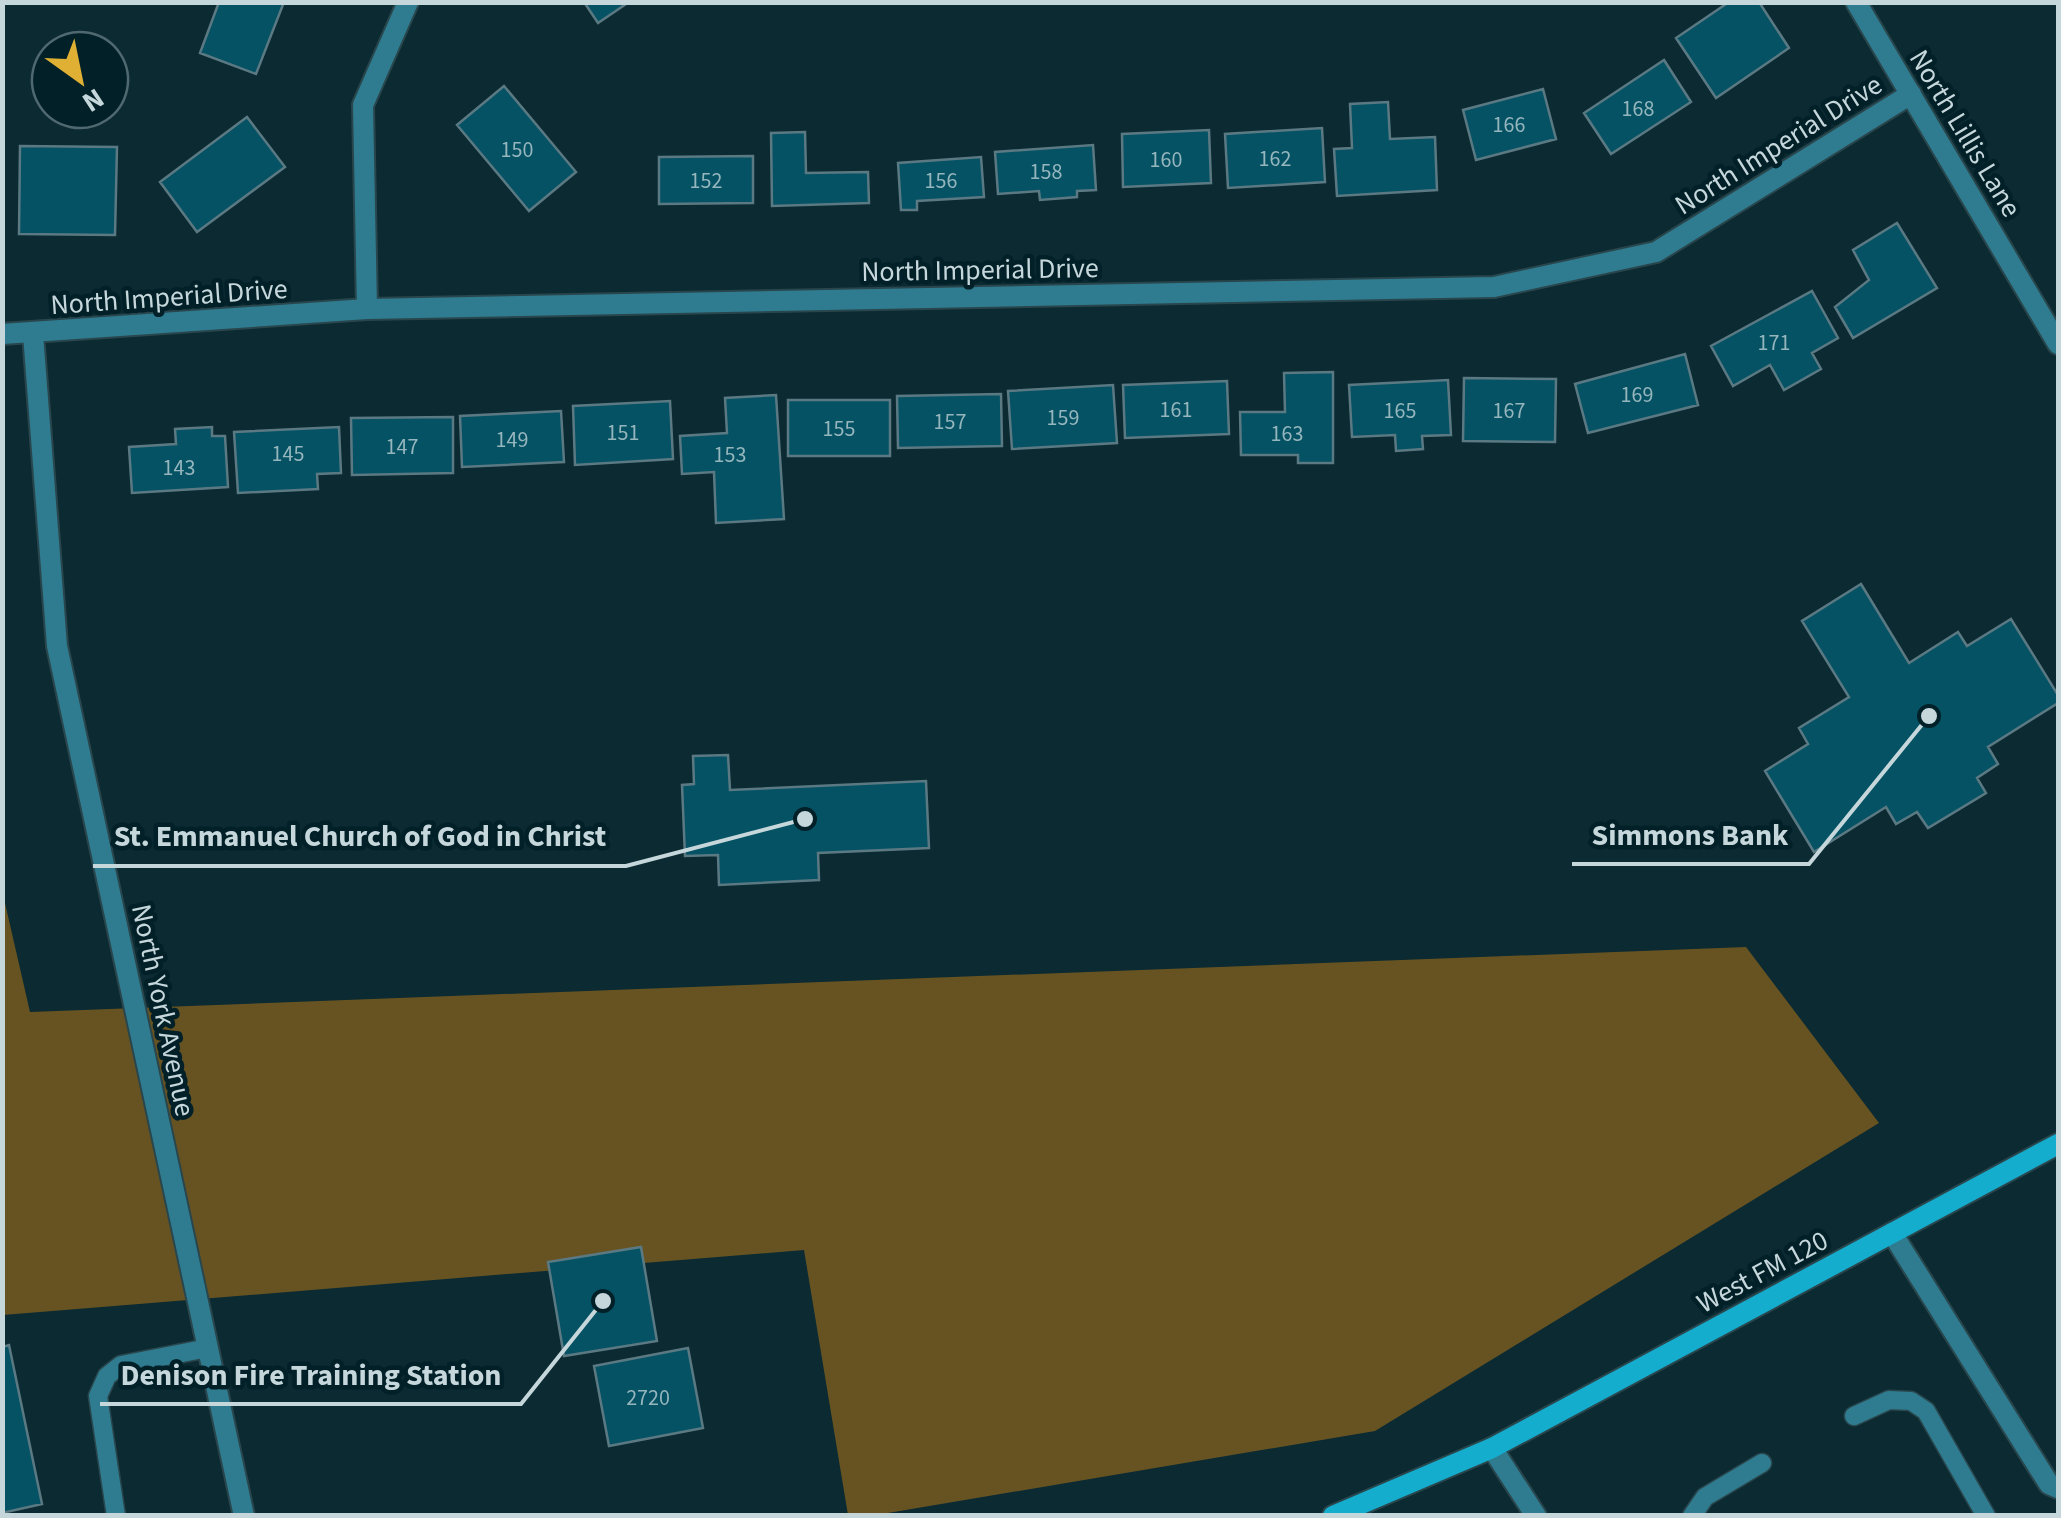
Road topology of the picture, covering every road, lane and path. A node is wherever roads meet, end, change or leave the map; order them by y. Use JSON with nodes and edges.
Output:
{"nodes":[{"id":1,"x":408,"y":2,"type":"edge"},
{"id":2,"x":1856,"y":2,"type":"edge"},
{"id":3,"x":1911,"y":94,"type":"junction"},
{"id":4,"x":367,"y":309,"type":"junction"},
{"id":5,"x":2,"y":334,"type":"edge"},
{"id":6,"x":34,"y":334,"type":"junction"},
{"id":7,"x":2058,"y":344,"type":"edge"},
{"id":8,"x":2058,"y":1144,"type":"edge"},
{"id":9,"x":1892,"y":1233,"type":"junction"},
{"id":10,"x":208,"y":1348,"type":"junction"},
{"id":11,"x":1854,"y":1416,"type":"dead end"},
{"id":12,"x":1492,"y":1448,"type":"junction"},
{"id":13,"x":1762,"y":1462,"type":"dead end"},
{"id":14,"x":2058,"y":1488,"type":"edge"},
{"id":15,"x":116,"y":1516,"type":"edge"},
{"id":16,"x":244,"y":1516,"type":"edge"},
{"id":17,"x":1334,"y":1516,"type":"edge"},
{"id":18,"x":1536,"y":1516,"type":"edge"},
{"id":19,"x":1692,"y":1516,"type":"edge"},
{"id":20,"x":1986,"y":1516,"type":"edge"}],
"edges":[{"from":1,"to":4,"type":"street"},
{"from":2,"to":3,"type":"street","name":"North Lillis Lane"},
{"from":3,"to":4,"type":"street","name":"North Imperial Drive"},
{"from":3,"to":7,"type":"street","name":"North Lillis Lane"},
{"from":4,"to":6,"type":"street","name":"North Imperial Drive"},
{"from":5,"to":6,"type":"street","name":"North Imperial Drive"},
{"from":6,"to":10,"type":"street","name":"North York Avenue"},
{"from":8,"to":9,"type":"main road","name":"West FM 120"},
{"from":9,"to":12,"type":"main road","name":"West FM 120"},
{"from":9,"to":14,"type":"street"},
{"from":10,"to":15,"type":"lane"},
{"from":10,"to":16,"type":"street","name":"North York Avenue"},
{"from":11,"to":20,"type":"lane"},
{"from":12,"to":17,"type":"main road","name":"West FM 120"},
{"from":12,"to":18,"type":"street"},
{"from":13,"to":19,"type":"lane"}]}
